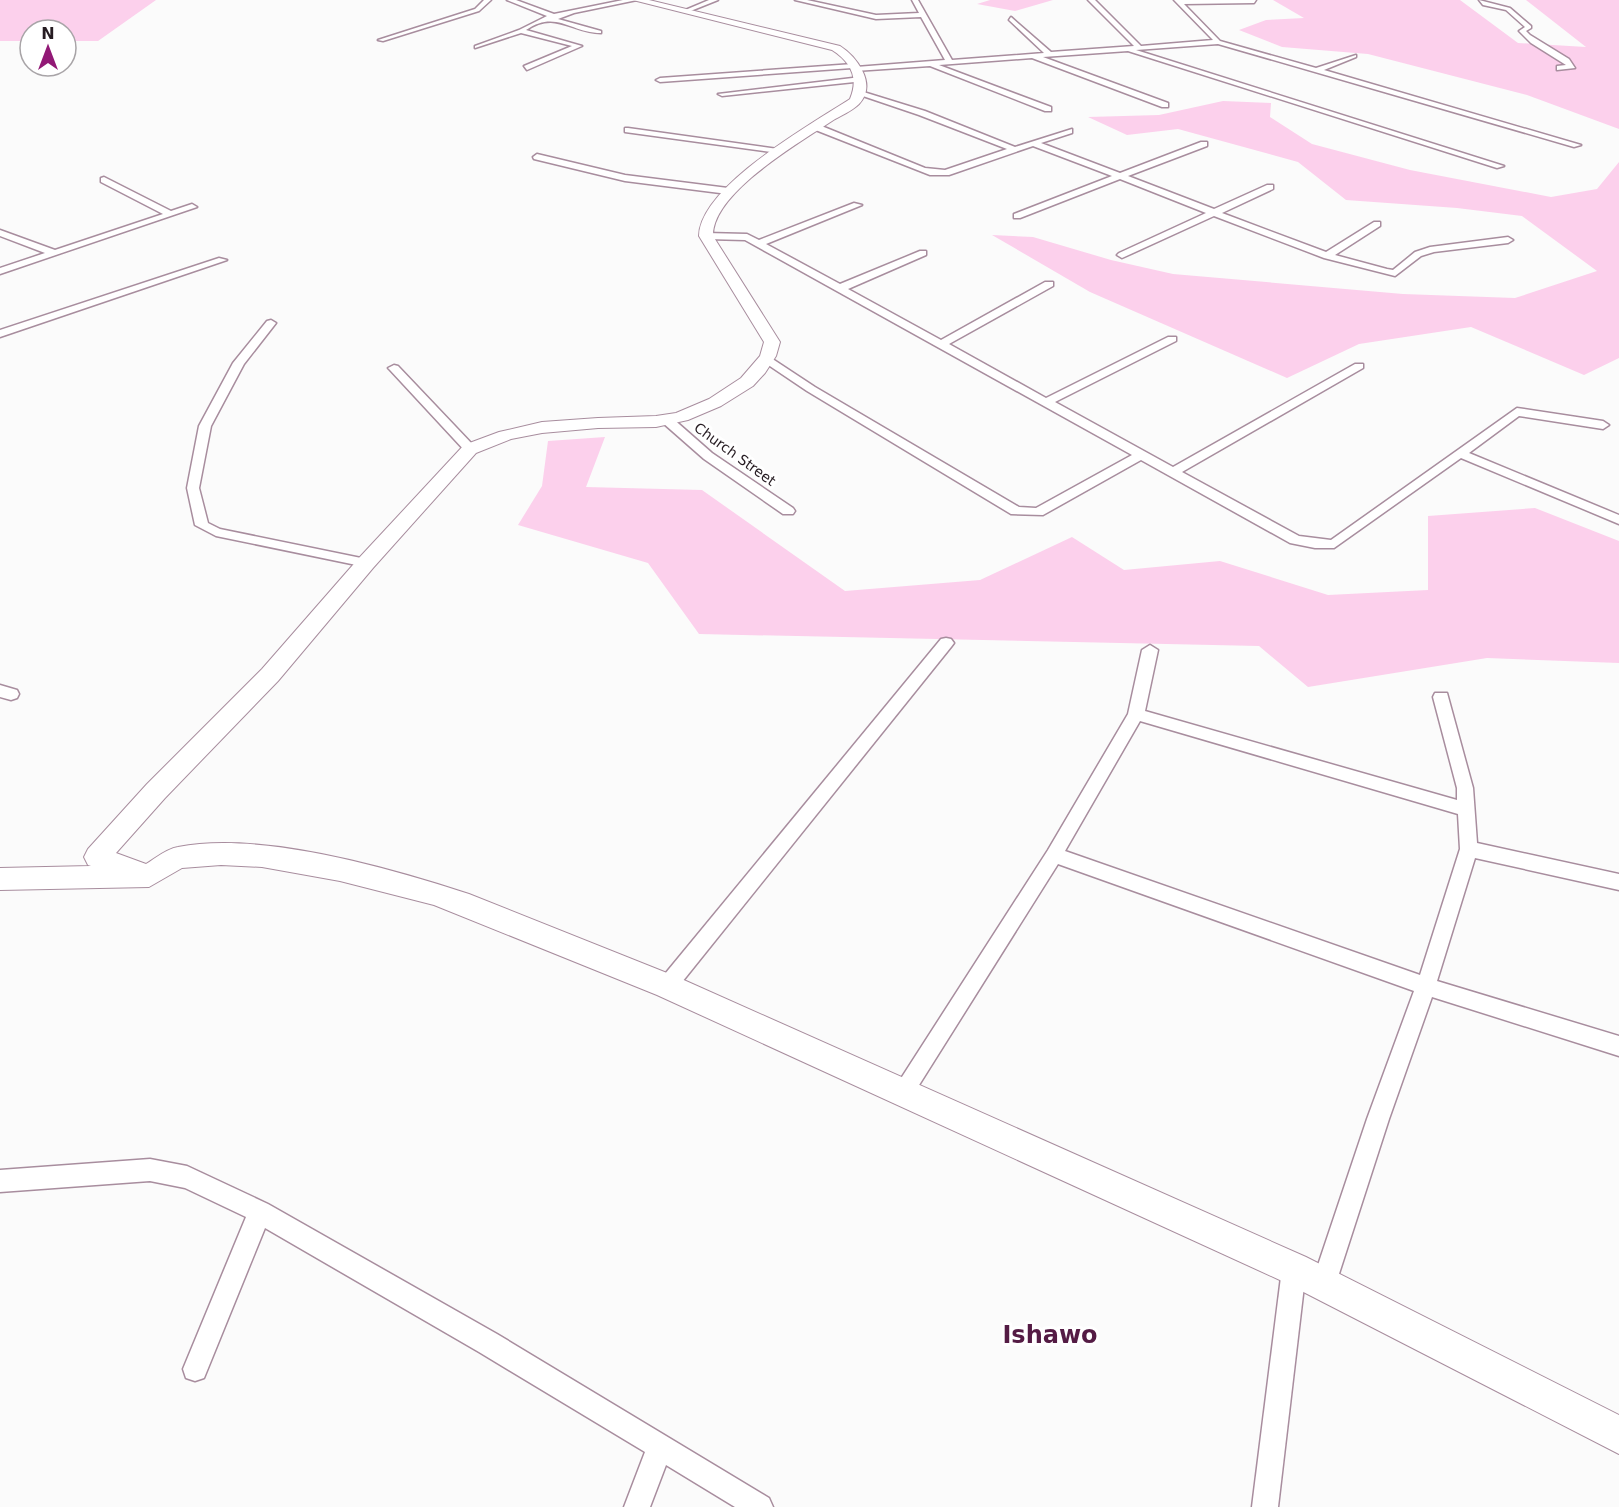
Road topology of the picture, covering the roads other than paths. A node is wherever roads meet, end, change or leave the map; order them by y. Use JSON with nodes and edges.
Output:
{"nodes":[{"id":1,"x":488,"y":0,"type":"edge"},
{"id":2,"x":510,"y":0,"type":"edge"},
{"id":3,"x":634,"y":0,"type":"edge"},
{"id":4,"x":638,"y":0,"type":"edge"},
{"id":5,"x":715,"y":0,"type":"edge"},
{"id":6,"x":798,"y":0,"type":"edge"},
{"id":7,"x":915,"y":0,"type":"edge"},
{"id":8,"x":1091,"y":0,"type":"edge"},
{"id":9,"x":1482,"y":0,"type":"edge"},
{"id":10,"x":1178,"y":1,"type":"edge"},
{"id":11,"x":1254,"y":1,"type":"edge"},
{"id":12,"x":686,"y":10,"type":"junction"},
{"id":13,"x":925,"y":15,"type":"junction"},
{"id":14,"x":556,"y":17,"type":"junction"},
{"id":15,"x":1011,"y":19,"type":"dead end"},
{"id":16,"x":521,"y":30,"type":"junction"},
{"id":17,"x":599,"y":32,"type":"dead end"},
{"id":18,"x":381,"y":40,"type":"dead end"},
{"id":19,"x":1218,"y":42,"type":"junction"},
{"id":20,"x":477,"y":46,"type":"dead end"},
{"id":21,"x":1138,"y":46,"type":"junction"},
{"id":22,"x":1121,"y":48,"type":"junction"},
{"id":23,"x":1049,"y":54,"type":"junction"},
{"id":24,"x":1032,"y":56,"type":"junction"},
{"id":25,"x":1354,"y":56,"type":"dead end"},
{"id":26,"x":950,"y":62,"type":"junction"},
{"id":27,"x":930,"y":63,"type":"junction"},
{"id":28,"x":527,"y":68,"type":"dead end"},
{"id":29,"x":1560,"y":68,"type":"dead end"},
{"id":30,"x":1317,"y":70,"type":"junction"},
{"id":31,"x":857,"y":76,"type":"junction"},
{"id":32,"x":660,"y":80,"type":"dead end"},
{"id":33,"x":722,"y":94,"type":"dead end"},
{"id":34,"x":1165,"y":105,"type":"dead end"},
{"id":35,"x":1048,"y":109,"type":"dead end"},
{"id":36,"x":816,"y":127,"type":"junction"},
{"id":37,"x":628,"y":130,"type":"dead end"},
{"id":38,"x":1069,"y":131,"type":"dead end"},
{"id":39,"x":1035,"y":144,"type":"junction"},
{"id":40,"x":1204,"y":144,"type":"dead end"},
{"id":41,"x":1577,"y":145,"type":"dead end"},
{"id":42,"x":1016,"y":150,"type":"junction"},
{"id":43,"x":778,"y":151,"type":"junction"},
{"id":44,"x":537,"y":157,"type":"dead end"},
{"id":45,"x":1500,"y":166,"type":"dead end"},
{"id":46,"x":1120,"y":176,"type":"junction"},
{"id":47,"x":104,"y":180,"type":"dead end"},
{"id":48,"x":1270,"y":187,"type":"dead end"},
{"id":49,"x":728,"y":191,"type":"junction"},
{"id":50,"x":857,"y":205,"type":"dead end"},
{"id":51,"x":192,"y":207,"type":"dead end"},
{"id":52,"x":1213,"y":213,"type":"junction"},
{"id":53,"x":170,"y":214,"type":"junction"},
{"id":54,"x":1017,"y":216,"type":"dead end"},
{"id":55,"x":1377,"y":224,"type":"dead end"},
{"id":56,"x":0,"y":233,"type":"edge"},
{"id":57,"x":706,"y":236,"type":"junction"},
{"id":58,"x":1508,"y":240,"type":"dead end"},
{"id":59,"x":759,"y":243,"type":"junction"},
{"id":60,"x":55,"y":253,"type":"junction"},
{"id":61,"x":923,"y":253,"type":"dead end"},
{"id":62,"x":1122,"y":255,"type":"dead end"},
{"id":63,"x":1327,"y":256,"type":"junction"},
{"id":64,"x":222,"y":260,"type":"dead end"},
{"id":65,"x":0,"y":271,"type":"edge"},
{"id":66,"x":1049,"y":284,"type":"dead end"},
{"id":67,"x":838,"y":289,"type":"junction"},
{"id":68,"x":271,"y":323,"type":"dead end"},
{"id":69,"x":0,"y":334,"type":"edge"},
{"id":70,"x":1172,"y":339,"type":"dead end"},
{"id":71,"x":940,"y":345,"type":"junction"},
{"id":72,"x":767,"y":360,"type":"junction"},
{"id":73,"x":1359,"y":366,"type":"dead end"},
{"id":74,"x":394,"y":368,"type":"dead end"},
{"id":75,"x":1045,"y":403,"type":"junction"},
{"id":76,"x":667,"y":420,"type":"junction"},
{"id":77,"x":1603,"y":425,"type":"dead end"},
{"id":78,"x":470,"y":449,"type":"junction"},
{"id":79,"x":1461,"y":454,"type":"junction"},
{"id":80,"x":1141,"y":455,"type":"junction"},
{"id":81,"x":1173,"y":472,"type":"junction"},
{"id":82,"x":788,"y":511,"type":"dead end"},
{"id":83,"x":1619,"y":520,"type":"edge"},
{"id":84,"x":366,"y":563,"type":"junction"},
{"id":85,"x":946,"y":643,"type":"dead end"},
{"id":86,"x":1150,"y":650,"type":"dead end"},
{"id":87,"x":1441,"y":698,"type":"dead end"},
{"id":88,"x":1136,"y":714,"type":"junction"},
{"id":89,"x":1467,"y":810,"type":"junction"},
{"id":90,"x":1469,"y":849,"type":"junction"},
{"id":91,"x":1054,"y":855,"type":"junction"},
{"id":92,"x":149,"y":876,"type":"junction"},
{"id":93,"x":0,"y":879,"type":"edge"},
{"id":94,"x":1619,"y":882,"type":"edge"},
{"id":95,"x":667,"y":986,"type":"junction"},
{"id":96,"x":1426,"y":986,"type":"junction"},
{"id":97,"x":1619,"y":1046,"type":"edge"},
{"id":98,"x":902,"y":1094,"type":"junction"},
{"id":99,"x":0,"y":1181,"type":"edge"},
{"id":100,"x":260,"y":1212,"type":"junction"},
{"id":101,"x":1294,"y":1269,"type":"junction"},
{"id":102,"x":1324,"y":1283,"type":"junction"},
{"id":103,"x":195,"y":1369,"type":"dead end"},
{"id":104,"x":1619,"y":1436,"type":"edge"},
{"id":105,"x":660,"y":1447,"type":"junction"},
{"id":106,"x":637,"y":1507,"type":"edge"},
{"id":107,"x":760,"y":1507,"type":"edge"},
{"id":108,"x":1265,"y":1507,"type":"edge"}],
"edges":[{"from":1,"to":18,"type":"street"},
{"from":2,"to":14,"type":"street"},
{"from":3,"to":14,"type":"street"},
{"from":4,"to":12,"type":"street"},
{"from":5,"to":12,"type":"street"},
{"from":6,"to":13,"type":"street"},
{"from":7,"to":13,"type":"street"},
{"from":8,"to":21,"type":"street"},
{"from":9,"to":29,"type":"street"},
{"from":10,"to":11,"type":"street"},
{"from":10,"to":19,"type":"street"},
{"from":12,"to":31,"type":"street"},
{"from":13,"to":26,"type":"street"},
{"from":14,"to":16,"type":"street"},
{"from":14,"to":17,"type":"street"},
{"from":15,"to":23,"type":"street"},
{"from":16,"to":20,"type":"street"},
{"from":16,"to":28,"type":"street"},
{"from":19,"to":21,"type":"street"},
{"from":19,"to":30,"type":"street"},
{"from":21,"to":22,"type":"street"},
{"from":22,"to":23,"type":"street"},
{"from":22,"to":45,"type":"street"},
{"from":23,"to":24,"type":"street"},
{"from":24,"to":26,"type":"street"},
{"from":24,"to":34,"type":"street"},
{"from":25,"to":30,"type":"street"},
{"from":26,"to":27,"type":"street"},
{"from":27,"to":31,"type":"street"},
{"from":27,"to":35,"type":"street"},
{"from":30,"to":41,"type":"street"},
{"from":31,"to":32,"type":"street"},
{"from":31,"to":33,"type":"street"},
{"from":31,"to":36,"type":"street"},
{"from":31,"to":42,"type":"street"},
{"from":36,"to":42,"type":"street"},
{"from":36,"to":43,"type":"street"},
{"from":37,"to":43,"type":"street"},
{"from":38,"to":39,"type":"street"},
{"from":39,"to":42,"type":"street"},
{"from":39,"to":46,"type":"street"},
{"from":40,"to":46,"type":"street"},
{"from":43,"to":49,"type":"street"},
{"from":44,"to":49,"type":"street"},
{"from":46,"to":52,"type":"street"},
{"from":46,"to":54,"type":"street"},
{"from":47,"to":53,"type":"street"},
{"from":48,"to":52,"type":"street"},
{"from":49,"to":57,"type":"street"},
{"from":50,"to":59,"type":"street"},
{"from":51,"to":53,"type":"street"},
{"from":52,"to":62,"type":"street"},
{"from":52,"to":63,"type":"street"},
{"from":53,"to":60,"type":"street"},
{"from":55,"to":63,"type":"street"},
{"from":56,"to":60,"type":"street"},
{"from":57,"to":59,"type":"street"},
{"from":57,"to":72,"type":"street"},
{"from":58,"to":63,"type":"street"},
{"from":59,"to":67,"type":"street"},
{"from":60,"to":65,"type":"street"},
{"from":61,"to":67,"type":"street"},
{"from":64,"to":69,"type":"street"},
{"from":66,"to":71,"type":"street"},
{"from":67,"to":71,"type":"street"},
{"from":68,"to":84,"type":"street"},
{"from":70,"to":75,"type":"street"},
{"from":71,"to":75,"type":"street"},
{"from":72,"to":76,"type":"street"},
{"from":72,"to":80,"type":"street"},
{"from":73,"to":81,"type":"street"},
{"from":74,"to":78,"type":"street"},
{"from":75,"to":80,"type":"street"},
{"from":76,"to":78,"type":"street"},
{"from":76,"to":82,"type":"street","name":"Church Street"},
{"from":77,"to":79,"type":"street"},
{"from":78,"to":84,"type":"street"},
{"from":79,"to":81,"type":"street"},
{"from":79,"to":83,"type":"street"},
{"from":80,"to":81,"type":"street"},
{"from":84,"to":92,"type":"street"},
{"from":85,"to":95,"type":"street"},
{"from":86,"to":88,"type":"street"},
{"from":87,"to":89,"type":"street"},
{"from":88,"to":89,"type":"street"},
{"from":88,"to":91,"type":"street"},
{"from":89,"to":90,"type":"street"},
{"from":90,"to":94,"type":"street"},
{"from":90,"to":96,"type":"street"},
{"from":91,"to":96,"type":"street"},
{"from":91,"to":98,"type":"street"},
{"from":92,"to":93,"type":"street"},
{"from":92,"to":95,"type":"street"},
{"from":95,"to":98,"type":"street"},
{"from":96,"to":97,"type":"street"},
{"from":96,"to":102,"type":"street"},
{"from":98,"to":101,"type":"street"},
{"from":99,"to":100,"type":"street"},
{"from":100,"to":103,"type":"street"},
{"from":100,"to":105,"type":"street"},
{"from":101,"to":102,"type":"street"},
{"from":101,"to":108,"type":"street"},
{"from":102,"to":104,"type":"street"},
{"from":105,"to":106,"type":"street"},
{"from":105,"to":107,"type":"street"}]}
